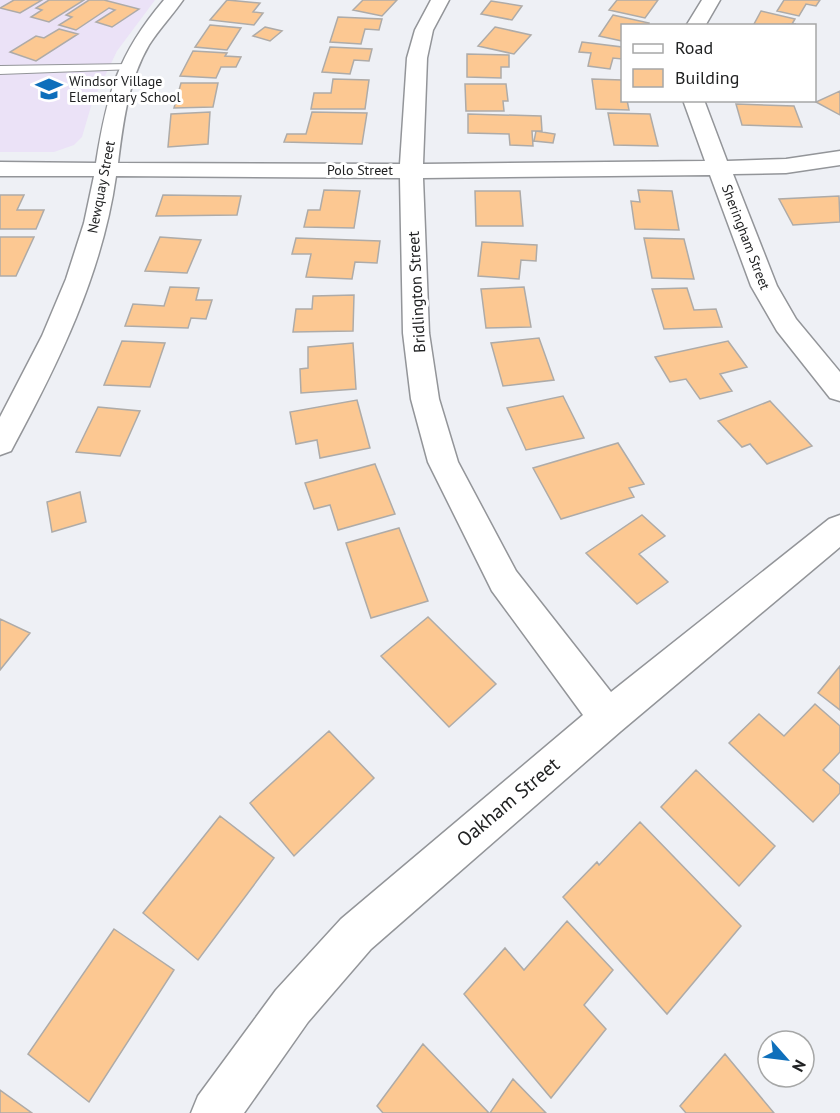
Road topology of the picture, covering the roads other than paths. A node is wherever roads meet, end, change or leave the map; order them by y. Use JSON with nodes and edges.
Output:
{"nodes":[{"id":1,"x":174,"y":0,"type":"edge"},
{"id":2,"x":440,"y":0,"type":"edge"},
{"id":3,"x":711,"y":0,"type":"edge"},
{"id":4,"x":696,"y":24,"type":"edge"},
{"id":5,"x":130,"y":67,"type":"junction"},
{"id":6,"x":0,"y":70,"type":"edge"},
{"id":7,"x":694,"y":102,"type":"edge"},
{"id":8,"x":840,"y":158,"type":"edge"},
{"id":9,"x":720,"y":168,"type":"junction"},
{"id":10,"x":0,"y":169,"type":"edge"},
{"id":11,"x":105,"y":169,"type":"junction"},
{"id":12,"x":411,"y":171,"type":"junction"},
{"id":13,"x":840,"y":391,"type":"edge"},
{"id":14,"x":0,"y":443,"type":"edge"},
{"id":15,"x":840,"y":528,"type":"edge"},
{"id":16,"x":608,"y":718,"type":"junction"},
{"id":17,"x":215,"y":1113,"type":"edge"}],
"edges":[{"from":1,"to":5,"type":"street","name":"Newquay Street"},
{"from":2,"to":12,"type":"street","name":"Bridlington Street"},
{"from":3,"to":4,"type":"street"},
{"from":5,"to":6,"type":"lane"},
{"from":5,"to":11,"type":"street","name":"Newquay Street"},
{"from":7,"to":9,"type":"street","name":"Sheringham Street"},
{"from":8,"to":9,"type":"street","name":"Polo Street"},
{"from":9,"to":12,"type":"street","name":"Polo Street"},
{"from":9,"to":13,"type":"street","name":"Sheringham Street"},
{"from":10,"to":11,"type":"street","name":"Polo Street"},
{"from":11,"to":12,"type":"street","name":"Polo Street"},
{"from":11,"to":14,"type":"street","name":"Newquay Street"},
{"from":12,"to":16,"type":"street","name":"Bridlington Street"},
{"from":15,"to":16,"type":"street","name":"Oakham Street"},
{"from":16,"to":17,"type":"street","name":"Oakham Street"}]}
